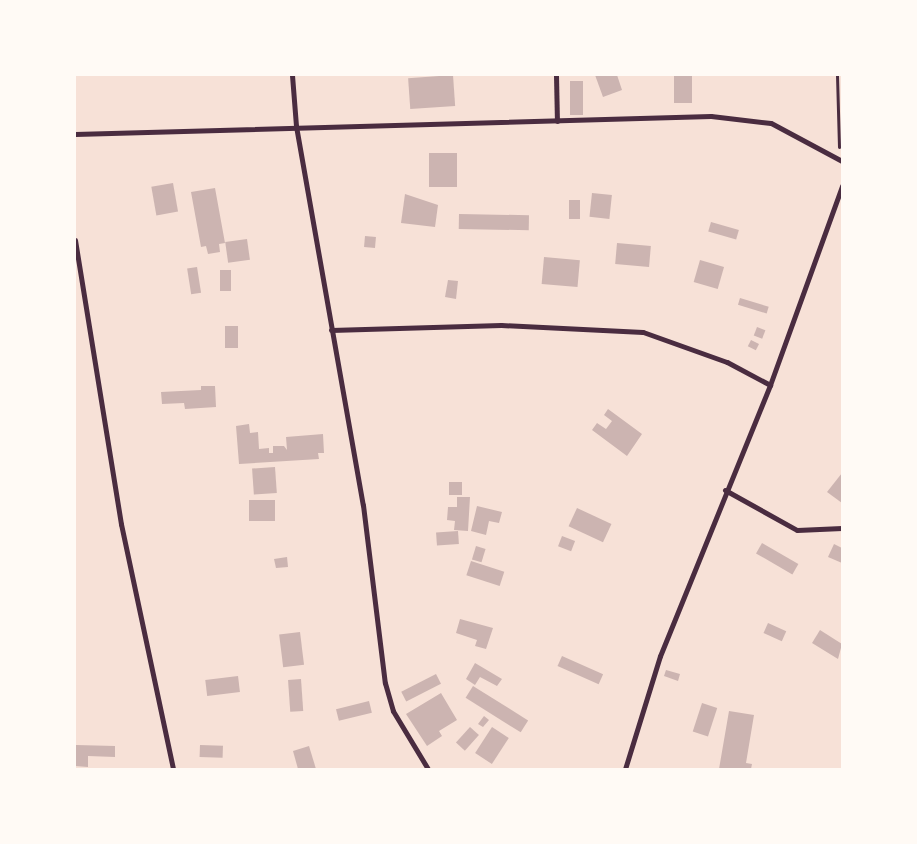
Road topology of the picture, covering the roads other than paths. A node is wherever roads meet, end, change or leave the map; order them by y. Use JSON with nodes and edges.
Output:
{"nodes":[{"id":1,"x":292,"y":75,"type":"edge"},
{"id":2,"x":556,"y":75,"type":"edge"},
{"id":3,"x":557,"y":121,"type":"junction"},
{"id":4,"x":296,"y":126,"type":"junction"},
{"id":5,"x":75,"y":134,"type":"edge"},
{"id":6,"x":842,"y":161,"type":"edge"},
{"id":7,"x":842,"y":186,"type":"edge"},
{"id":8,"x":75,"y":240,"type":"edge"},
{"id":9,"x":331,"y":330,"type":"junction"},
{"id":10,"x":770,"y":385,"type":"junction"},
{"id":11,"x":724,"y":490,"type":"junction"},
{"id":12,"x":842,"y":528,"type":"edge"},
{"id":13,"x":173,"y":769,"type":"edge"},
{"id":14,"x":428,"y":769,"type":"edge"},
{"id":15,"x":625,"y":769,"type":"edge"}],
"edges":[{"from":1,"to":4,"type":"street"},
{"from":2,"to":3,"type":"street"},
{"from":3,"to":4,"type":"street"},
{"from":3,"to":6,"type":"street"},
{"from":4,"to":5,"type":"street"},
{"from":4,"to":9,"type":"street"},
{"from":7,"to":10,"type":"street"},
{"from":8,"to":13,"type":"street"},
{"from":9,"to":10,"type":"street"},
{"from":9,"to":14,"type":"street"},
{"from":10,"to":11,"type":"street"},
{"from":11,"to":12,"type":"street"},
{"from":11,"to":15,"type":"street"}]}
